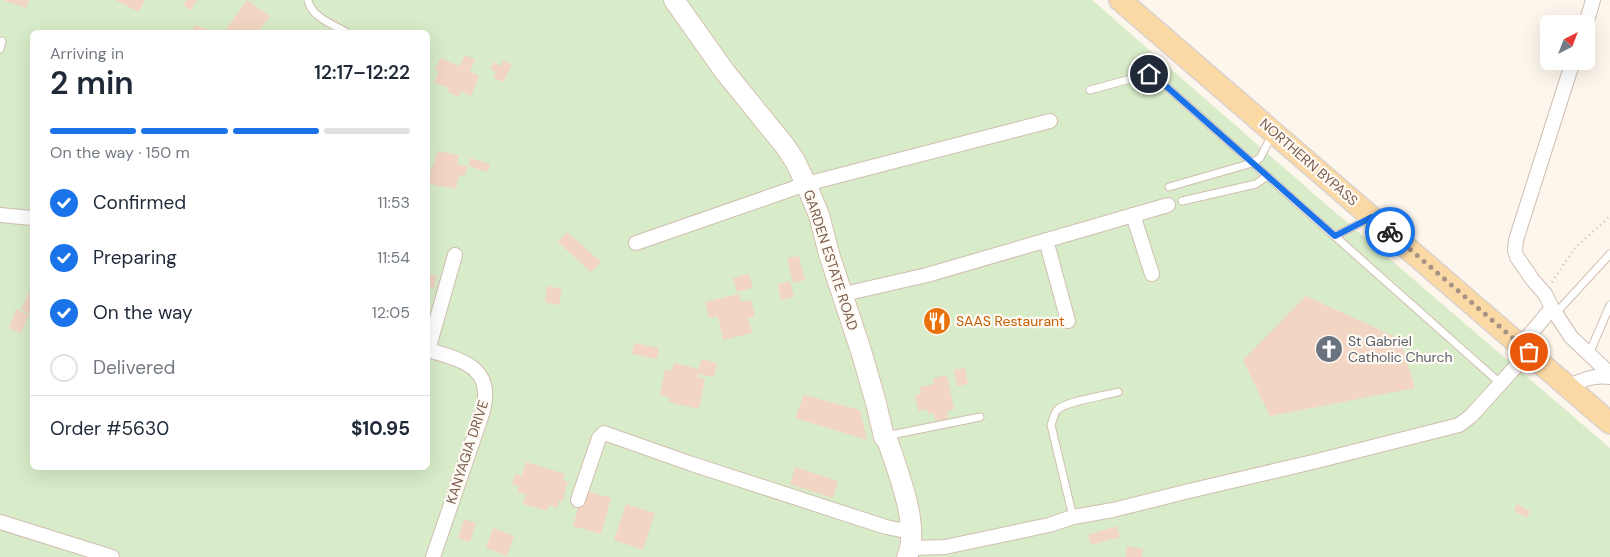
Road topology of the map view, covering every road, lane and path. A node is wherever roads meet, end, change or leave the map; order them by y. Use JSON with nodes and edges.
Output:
{"nodes":[{"id":1,"x":308,"y":0,"type":"edge"},
{"id":2,"x":674,"y":0,"type":"edge"},
{"id":3,"x":1120,"y":0,"type":"edge"},
{"id":4,"x":1594,"y":0,"type":"edge"},
{"id":5,"x":1589,"y":15,"type":"edge"},
{"id":6,"x":343,"y":30,"type":"edge"},
{"id":7,"x":2,"y":41,"type":"dead end"},
{"id":8,"x":0,"y":49,"type":"edge"},
{"id":9,"x":1570,"y":70,"type":"edge"},
{"id":10,"x":1090,"y":90,"type":"dead end"},
{"id":11,"x":1050,"y":121,"type":"dead end"},
{"id":12,"x":1274,"y":132,"type":"junction"},
{"id":13,"x":1252,"y":163,"type":"junction"},
{"id":14,"x":1267,"y":176,"type":"junction"},
{"id":15,"x":806,"y":184,"type":"junction"},
{"id":16,"x":1169,"y":187,"type":"dead end"},
{"id":17,"x":1175,"y":203,"type":"joint"},
{"id":18,"x":0,"y":215,"type":"edge"},
{"id":19,"x":1133,"y":215,"type":"junction"},
{"id":20,"x":1610,"y":216,"type":"edge"},
{"id":21,"x":1372,"y":217,"type":"junction"},
{"id":22,"x":30,"y":218,"type":"edge"},
{"id":23,"x":1335,"y":236,"type":"junction"},
{"id":24,"x":1046,"y":240,"type":"junction"},
{"id":25,"x":636,"y":243,"type":"dead end"},
{"id":26,"x":1610,"y":254,"type":"edge"},
{"id":27,"x":455,"y":255,"type":"dead end"},
{"id":28,"x":1152,"y":274,"type":"dead end"},
{"id":29,"x":844,"y":294,"type":"junction"},
{"id":30,"x":1545,"y":294,"type":"junction"},
{"id":31,"x":1610,"y":305,"type":"edge"},
{"id":32,"x":1554,"y":311,"type":"junction"},
{"id":33,"x":1068,"y":321,"type":"dead end"},
{"id":34,"x":430,"y":343,"type":"edge"},
{"id":35,"x":1525,"y":348,"type":"junction"},
{"id":36,"x":430,"y":351,"type":"edge"},
{"id":37,"x":1589,"y":354,"type":"junction"},
{"id":38,"x":1610,"y":375,"type":"edge"},
{"id":39,"x":1500,"y":383,"type":"junction"},
{"id":40,"x":1569,"y":387,"type":"junction"},
{"id":41,"x":1118,"y":392,"type":"dead end"},
{"id":42,"x":980,"y":417,"type":"dead end"},
{"id":43,"x":1610,"y":423,"type":"edge"},
{"id":44,"x":884,"y":437,"type":"junction"},
{"id":45,"x":578,"y":500,"type":"dead end"},
{"id":46,"x":1073,"y":517,"type":"junction"},
{"id":47,"x":0,"y":522,"type":"edge"},
{"id":48,"x":910,"y":524,"type":"junction"},
{"id":49,"x":909,"y":552,"type":"edge"},
{"id":50,"x":112,"y":557,"type":"edge"},
{"id":51,"x":432,"y":557,"type":"edge"}],
"edges":[{"from":1,"to":6,"type":"lane"},
{"from":2,"to":15,"type":"street","name":"GARDEN ESTATE ROAD"},
{"from":3,"to":12,"type":"main road","name":"NORTHERN BYPASS"},
{"from":4,"to":5,"type":"street"},
{"from":7,"to":8,"type":"lane"},
{"from":9,"to":30,"type":"street"},
{"from":10,"to":13,"type":"lane"},
{"from":11,"to":15,"type":"street"},
{"from":12,"to":13,"type":"lane"},
{"from":12,"to":21,"type":"main road","name":"NORTHERN BYPASS"},
{"from":13,"to":14,"type":"lane"},
{"from":13,"to":16,"type":"lane"},
{"from":14,"to":17,"type":"lane"},
{"from":14,"to":23,"type":"lane"},
{"from":15,"to":25,"type":"street"},
{"from":15,"to":29,"type":"street","name":"GARDEN ESTATE ROAD"},
{"from":17,"to":19,"type":"street"},
{"from":18,"to":22,"type":"street"},
{"from":19,"to":24,"type":"street"},
{"from":19,"to":28,"type":"street"},
{"from":20,"to":30,"type":"path"},
{"from":21,"to":23,"type":"lane"},
{"from":21,"to":35,"type":"main road","name":"NORTHERN BYPASS"},
{"from":23,"to":39,"type":"lane"},
{"from":24,"to":29,"type":"street"},
{"from":24,"to":33,"type":"street"},
{"from":26,"to":32,"type":"lane"},
{"from":27,"to":34,"type":"street"},
{"from":29,"to":44,"type":"street","name":"GARDEN ESTATE ROAD"},
{"from":30,"to":32,"type":"street"},
{"from":31,"to":37,"type":"lane"},
{"from":32,"to":35,"type":"street"},
{"from":32,"to":37,"type":"street"},
{"from":35,"to":39,"type":"street"},
{"from":35,"to":40,"type":"main road","name":"NORTHERN BYPASS"},
{"from":36,"to":51,"type":"street","name":"KANYAGIA DRIVE"},
{"from":37,"to":38,"type":"street"},
{"from":38,"to":40,"type":"street"},
{"from":39,"to":46,"type":"street"},
{"from":40,"to":43,"type":"main road","name":"NORTHERN BYPASS"},
{"from":41,"to":46,"type":"lane"},
{"from":42,"to":44,"type":"lane"},
{"from":44,"to":48,"type":"street","name":"GARDEN ESTATE ROAD"},
{"from":45,"to":48,"type":"street"},
{"from":46,"to":49,"type":"street"},
{"from":47,"to":50,"type":"street"},
{"from":48,"to":49,"type":"street","name":"GARDEN ESTATE ROAD"}]}
